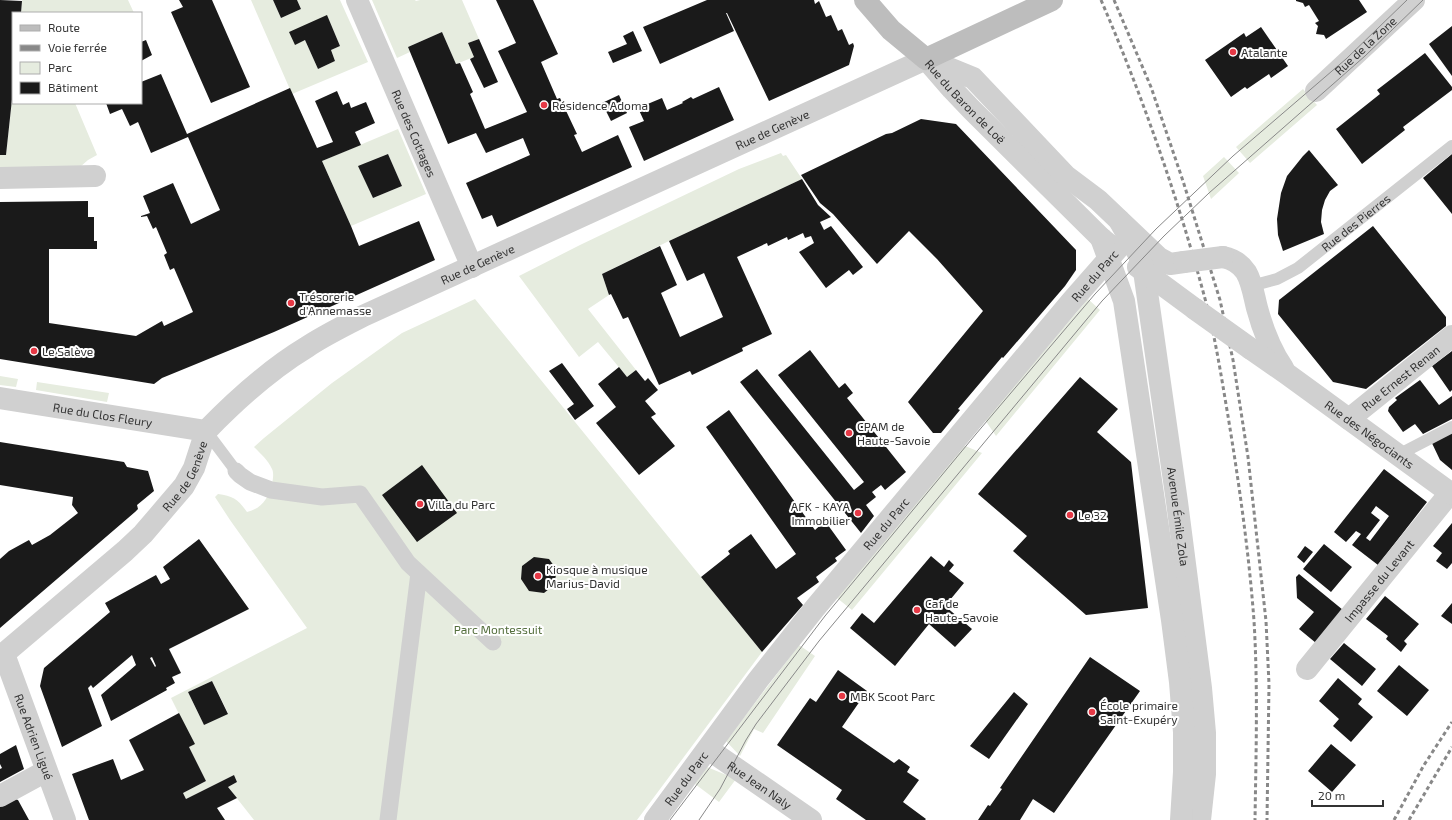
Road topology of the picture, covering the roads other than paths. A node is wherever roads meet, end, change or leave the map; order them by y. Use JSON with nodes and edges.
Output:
{"nodes":[{"id":1,"x":357,"y":0,"type":"edge"},
{"id":2,"x":865,"y":0,"type":"edge"},
{"id":3,"x":1052,"y":0,"type":"edge"},
{"id":4,"x":1414,"y":0,"type":"edge"},
{"id":5,"x":926,"y":59,"type":"junction"},
{"id":6,"x":1316,"y":91,"type":"dead end"},
{"id":7,"x":1452,"y":146,"type":"edge"},
{"id":8,"x":94,"y":176,"type":"dead end"},
{"id":9,"x":0,"y":178,"type":"edge"},
{"id":10,"x":1115,"y":241,"type":"junction"},
{"id":11,"x":472,"y":267,"type":"junction"},
{"id":12,"x":1144,"y":271,"type":"junction"},
{"id":13,"x":1251,"y":286,"type":"junction"},
{"id":14,"x":1188,"y":304,"type":"junction"},
{"id":15,"x":1261,"y":323,"type":"junction"},
{"id":16,"x":1152,"y":326,"type":"junction"},
{"id":17,"x":1452,"y":336,"type":"edge"},
{"id":18,"x":1249,"y":348,"type":"junction"},
{"id":19,"x":1287,"y":374,"type":"junction"},
{"id":20,"x":0,"y":398,"type":"edge"},
{"id":21,"x":1349,"y":419,"type":"junction"},
{"id":22,"x":1452,"y":427,"type":"edge"},
{"id":23,"x":206,"y":431,"type":"junction"},
{"id":24,"x":1398,"y":455,"type":"junction"},
{"id":25,"x":236,"y":470,"type":"joint"},
{"id":26,"x":1451,"y":494,"type":"edge"},
{"id":27,"x":419,"y":573,"type":"junction"},
{"id":28,"x":494,"y":642,"type":"dead end"},
{"id":29,"x":2,"y":655,"type":"edge"},
{"id":30,"x":1307,"y":669,"type":"dead end"},
{"id":31,"x":708,"y":749,"type":"junction"},
{"id":32,"x":46,"y":771,"type":"junction"},
{"id":33,"x":0,"y":796,"type":"edge"},
{"id":34,"x":65,"y":820,"type":"edge"},
{"id":35,"x":388,"y":820,"type":"edge"},
{"id":36,"x":655,"y":820,"type":"edge"},
{"id":37,"x":811,"y":820,"type":"edge"},
{"id":38,"x":1181,"y":820,"type":"edge"},
{"id":39,"x":1200,"y":820,"type":"edge"}],
"edges":[{"from":1,"to":11,"type":"street","name":"Rue des Cottages"},
{"from":2,"to":5,"type":"main road"},
{"from":3,"to":5,"type":"main road","name":"Rue de Genève"},
{"from":4,"to":6,"type":"street","name":"Rue de la Zone"},
{"from":5,"to":10,"type":"street","name":"Rue du Baron de Loë"},
{"from":5,"to":11,"type":"street","name":"Rue de Genève"},
{"from":7,"to":13,"type":"lane","name":"Rue des Pierres"},
{"from":8,"to":9,"type":"street"},
{"from":10,"to":12,"type":"street","name":"Rue des Négociants"},
{"from":10,"to":13,"type":"street","name":"Rue des Négociants","bridge":true},
{"from":10,"to":31,"type":"street","name":"Rue du Parc"},
{"from":10,"to":38,"type":"street","name":"Avenue Émile Zola"},
{"from":11,"to":23,"type":"street","name":"Rue de Genève"},
{"from":12,"to":14,"type":"street","name":"Rue des Négociants"},
{"from":12,"to":16,"type":"street","name":"Avenue Émile Zola"},
{"from":13,"to":15,"type":"street","name":"Rue des Négociants"},
{"from":14,"to":16,"type":"street"},
{"from":14,"to":18,"type":"street","name":"Rue des Négociants","bridge":true},
{"from":15,"to":18,"type":"street"},
{"from":15,"to":19,"type":"street","name":"Rue des Négociants"},
{"from":16,"to":39,"type":"street","name":"Avenue Émile Zola"},
{"from":17,"to":21,"type":"street","name":"Rue Ernest Renan"},
{"from":18,"to":19,"type":"street","name":"Rue des Négociants"},
{"from":19,"to":21,"type":"street","name":"Rue des Négociants"},
{"from":20,"to":23,"type":"street","name":"Rue du Clos Fleury"},
{"from":21,"to":24,"type":"street","name":"Rue des Négociants"},
{"from":22,"to":24,"type":"lane"},
{"from":23,"to":25,"type":"lane"},
{"from":23,"to":29,"type":"street","name":"Rue de Genève"},
{"from":24,"to":26,"type":"street","name":"Rue des Négociants"},
{"from":25,"to":27,"type":"street"},
{"from":26,"to":30,"type":"street","name":"Impasse du Levant"},
{"from":27,"to":28,"type":"street"},
{"from":27,"to":35,"type":"street"},
{"from":29,"to":32,"type":"street","name":"Rue Adrien Ligué"},
{"from":31,"to":36,"type":"street","name":"Rue du Parc"},
{"from":31,"to":37,"type":"street","name":"Rue Jean Naly"},
{"from":32,"to":33,"type":"street"},
{"from":32,"to":34,"type":"street","name":"Rue Adrien Ligué"}]}
